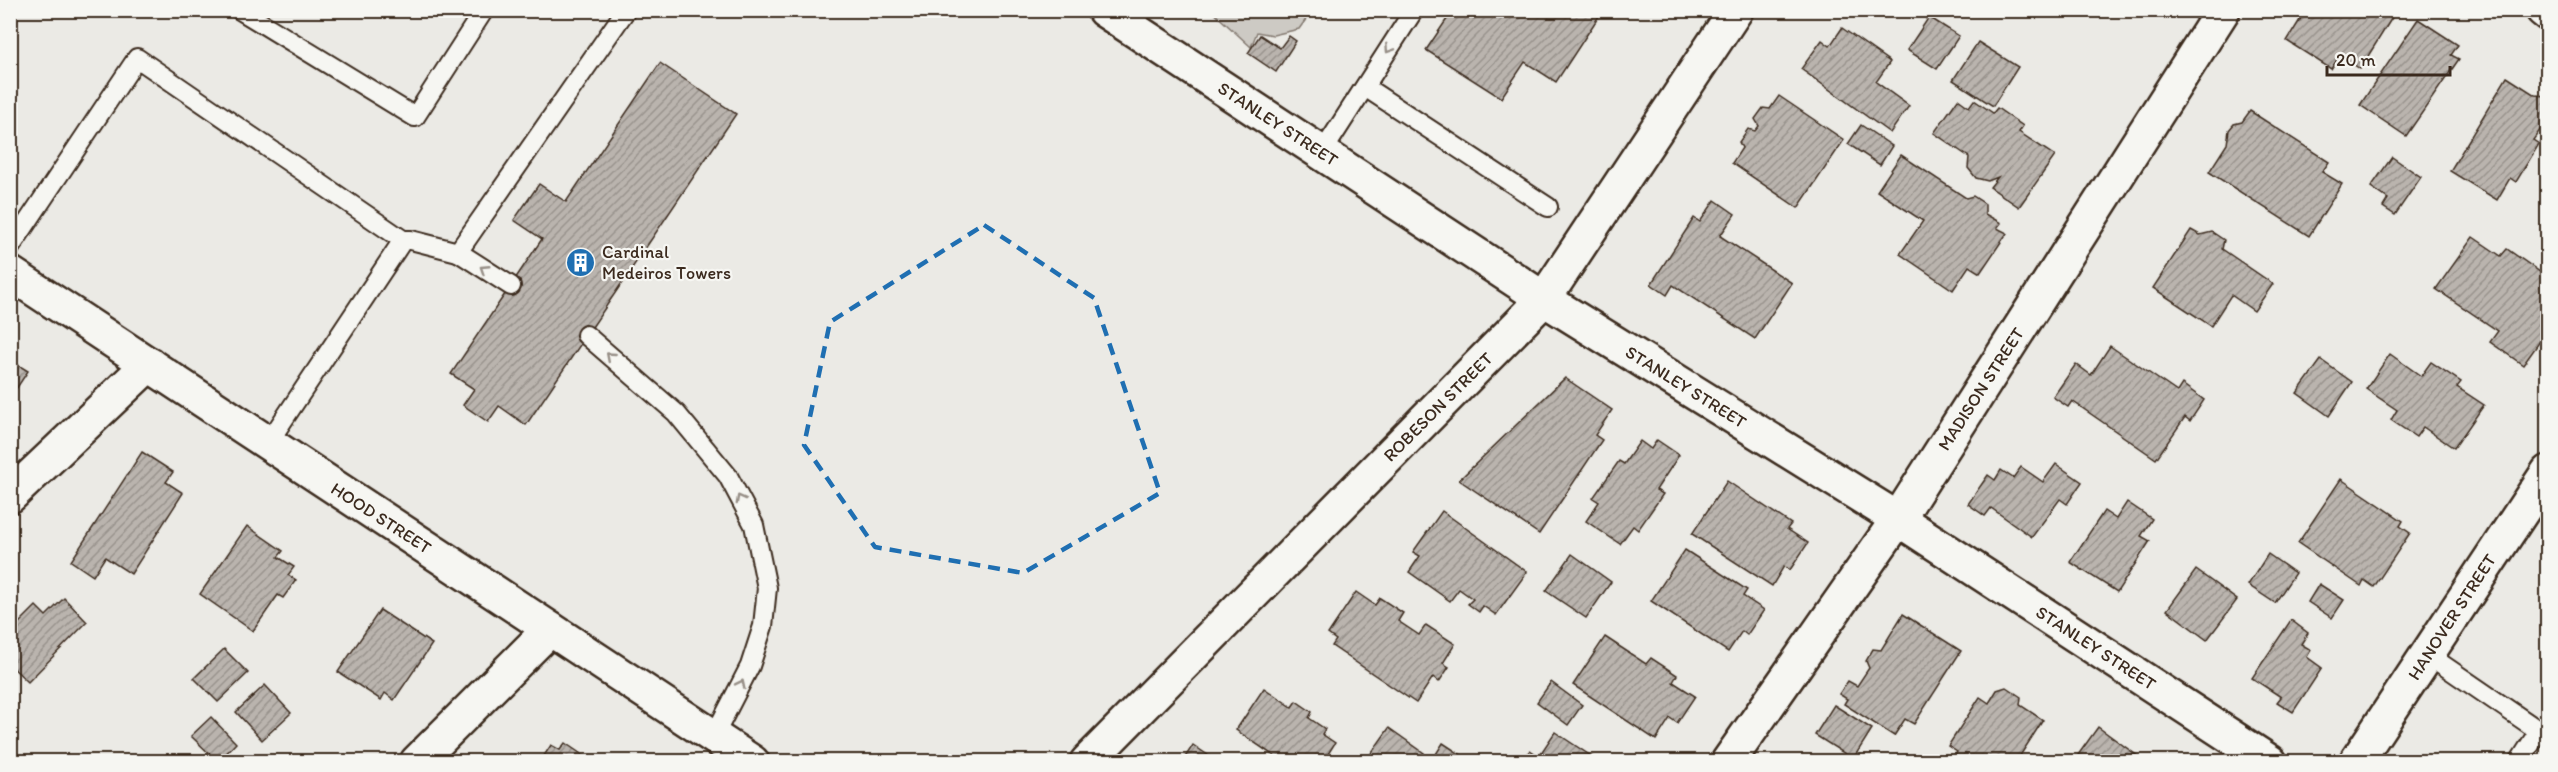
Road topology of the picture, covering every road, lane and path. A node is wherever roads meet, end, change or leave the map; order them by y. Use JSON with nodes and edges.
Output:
{"nodes":[{"id":1,"x":240,"y":10,"type":"edge"},
{"id":2,"x":484,"y":10,"type":"edge"},
{"id":3,"x":626,"y":10,"type":"edge"},
{"id":4,"x":1104,"y":10,"type":"edge"},
{"id":5,"x":1414,"y":10,"type":"edge"},
{"id":6,"x":1736,"y":10,"type":"edge"},
{"id":7,"x":2223,"y":10,"type":"edge"},
{"id":8,"x":2542,"y":10,"type":"edge"},
{"id":9,"x":2547,"y":14,"type":"edge"},
{"id":10,"x":1365,"y":87,"type":"junction"},
{"id":11,"x":1322,"y":153,"type":"junction"},
{"id":12,"x":1548,"y":207,"type":"dead end"},
{"id":13,"x":403,"y":240,"type":"junction"},
{"id":14,"x":10,"y":248,"type":"edge"},
{"id":15,"x":458,"y":252,"type":"junction"},
{"id":16,"x":10,"y":273,"type":"edge"},
{"id":17,"x":511,"y":286,"type":"dead end"},
{"id":18,"x":1544,"y":299,"type":"junction"},
{"id":19,"x":586,"y":335,"type":"dead end"},
{"id":20,"x":149,"y":364,"type":"junction"},
{"id":21,"x":268,"y":443,"type":"junction"},
{"id":22,"x":2547,"y":472,"type":"edge"},
{"id":23,"x":10,"y":496,"type":"edge"},
{"id":24,"x":1898,"y":519,"type":"junction"},
{"id":25,"x":550,"y":629,"type":"junction"},
{"id":26,"x":2427,"y":654,"type":"junction"},
{"id":27,"x":2543,"y":734,"type":"edge"},
{"id":28,"x":714,"y":736,"type":"junction"},
{"id":29,"x":417,"y":762,"type":"edge"},
{"id":30,"x":752,"y":762,"type":"edge"},
{"id":31,"x":1087,"y":762,"type":"edge"},
{"id":32,"x":1728,"y":762,"type":"edge"},
{"id":33,"x":2270,"y":762,"type":"edge"},
{"id":34,"x":2356,"y":762,"type":"edge"},
{"id":35,"x":2519,"y":762,"type":"edge"}],
"edges":[{"from":1,"to":2,"type":"lane"},
{"from":3,"to":15,"type":"lane"},
{"from":4,"to":11,"type":"street","name":"STANLEY STREET"},
{"from":5,"to":10,"type":"lane","one_way":true},
{"from":6,"to":18,"type":"street","name":"ROBESON STREET"},
{"from":7,"to":24,"type":"street","name":"MADISON STREET"},
{"from":8,"to":9,"type":"street"},
{"from":10,"to":11,"type":"lane"},
{"from":10,"to":12,"type":"lane"},
{"from":11,"to":18,"type":"street","name":"STANLEY STREET"},
{"from":13,"to":14,"type":"lane"},
{"from":13,"to":15,"type":"lane"},
{"from":13,"to":21,"type":"lane"},
{"from":17,"to":15,"type":"lane","one_way":true},
{"from":16,"to":20,"type":"street","name":"HOOD STREET"},
{"from":18,"to":24,"type":"street","name":"STANLEY STREET"},
{"from":18,"to":31,"type":"street","name":"ROBESON STREET"},
{"from":28,"to":19,"type":"lane","one_way":true},
{"from":20,"to":21,"type":"street","name":"HOOD STREET"},
{"from":20,"to":23,"type":"street"},
{"from":21,"to":25,"type":"street","name":"HOOD STREET"},
{"from":22,"to":26,"type":"street","name":"HANOVER STREET"},
{"from":24,"to":32,"type":"street","name":"MADISON STREET"},
{"from":24,"to":33,"type":"street","name":"STANLEY STREET"},
{"from":25,"to":28,"type":"street","name":"HOOD STREET"},
{"from":25,"to":29,"type":"street"},
{"from":26,"to":27,"type":"lane"},
{"from":26,"to":34,"type":"street","name":"HANOVER STREET"},
{"from":27,"to":35,"type":"lane"},
{"from":28,"to":30,"type":"street","name":"HOOD STREET"}]}
